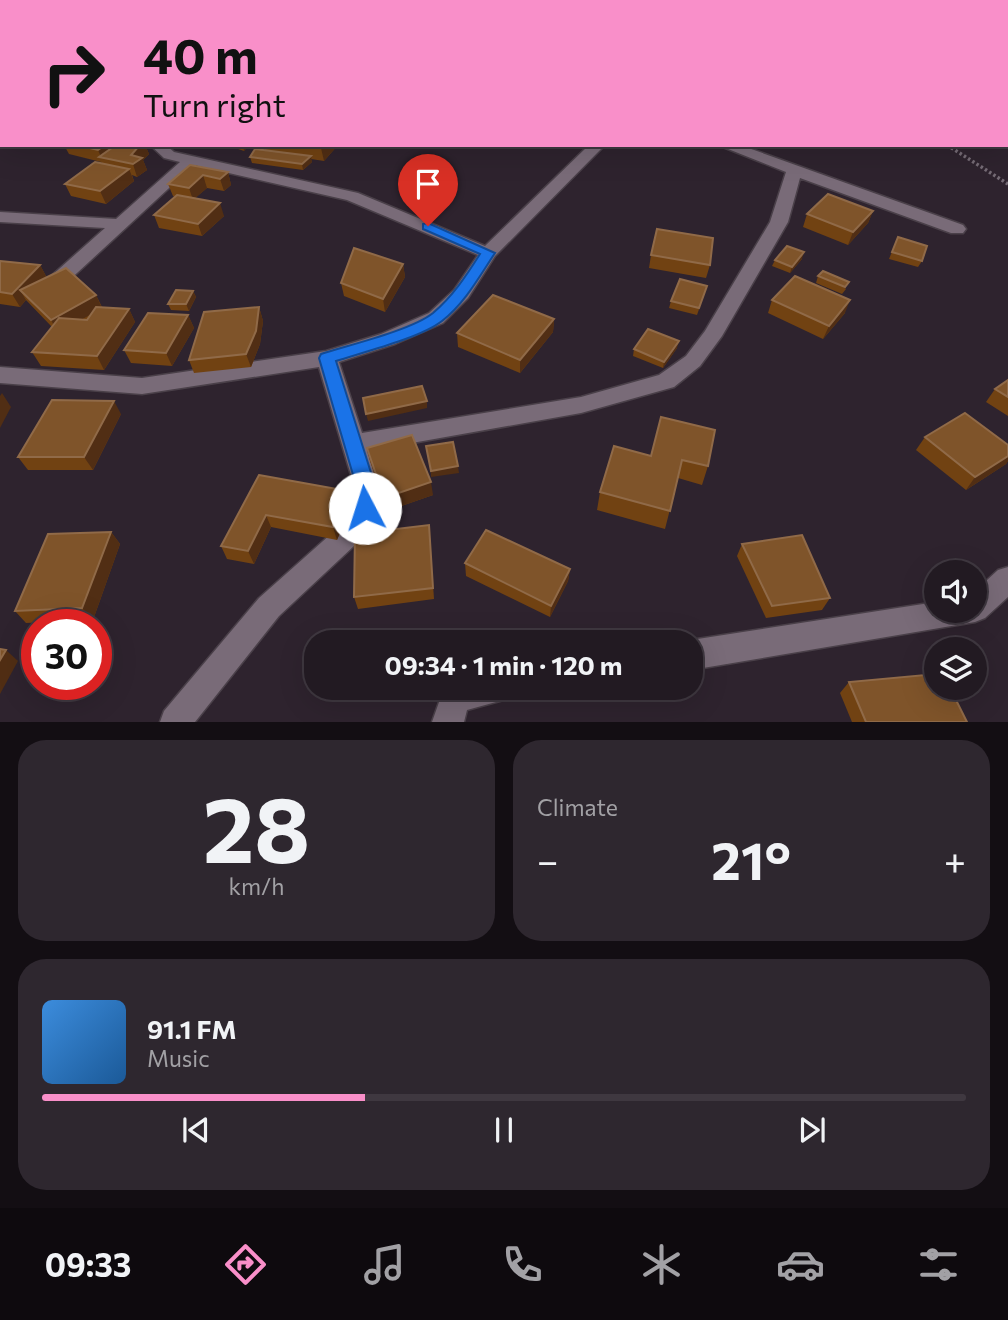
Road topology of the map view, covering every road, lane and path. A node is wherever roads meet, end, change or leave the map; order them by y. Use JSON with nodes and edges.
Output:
{"nodes":[{"id":1,"x":159,"y":147,"type":"edge"},
{"id":2,"x":596,"y":147,"type":"edge"},
{"id":3,"x":730,"y":147,"type":"edge"},
{"id":4,"x":950,"y":147,"type":"edge"},
{"id":5,"x":191,"y":160,"type":"junction"},
{"id":6,"x":794,"y":172,"type":"junction"},
{"id":7,"x":1008,"y":184,"type":"edge"},
{"id":8,"x":0,"y":217,"type":"edge"},
{"id":9,"x":120,"y":224,"type":"junction"},
{"id":10,"x":957,"y":229,"type":"dead end"},
{"id":11,"x":488,"y":253,"type":"junction"},
{"id":12,"x":57,"y":281,"type":"edge"},
{"id":13,"x":327,"y":358,"type":"junction"},
{"id":14,"x":0,"y":375,"type":"edge"},
{"id":15,"x":352,"y":444,"type":"junction"},
{"id":16,"x":1008,"y":579,"type":"edge"},
{"id":17,"x":987,"y":598,"type":"edge"},
{"id":18,"x":924,"y":617,"type":"edge"},
{"id":19,"x":703,"y":653,"type":"edge"},
{"id":20,"x":454,"y":700,"type":"edge"},
{"id":21,"x":175,"y":722,"type":"edge"},
{"id":22,"x":448,"y":722,"type":"edge"}],
"edges":[{"from":1,"to":5,"type":"street"},
{"from":2,"to":11,"type":"street"},
{"from":3,"to":6,"type":"street"},
{"from":4,"to":7,"type":"path"},
{"from":5,"to":9,"type":"street"},
{"from":5,"to":11,"type":"street"},
{"from":6,"to":10,"type":"street"},
{"from":6,"to":15,"type":"street"},
{"from":8,"to":9,"type":"street"},
{"from":9,"to":12,"type":"street"},
{"from":11,"to":13,"type":"street"},
{"from":13,"to":14,"type":"street"},
{"from":13,"to":15,"type":"street"},
{"from":15,"to":21,"type":"street"},
{"from":16,"to":17,"type":"street"},
{"from":18,"to":19,"type":"street"},
{"from":20,"to":22,"type":"street"}]}
